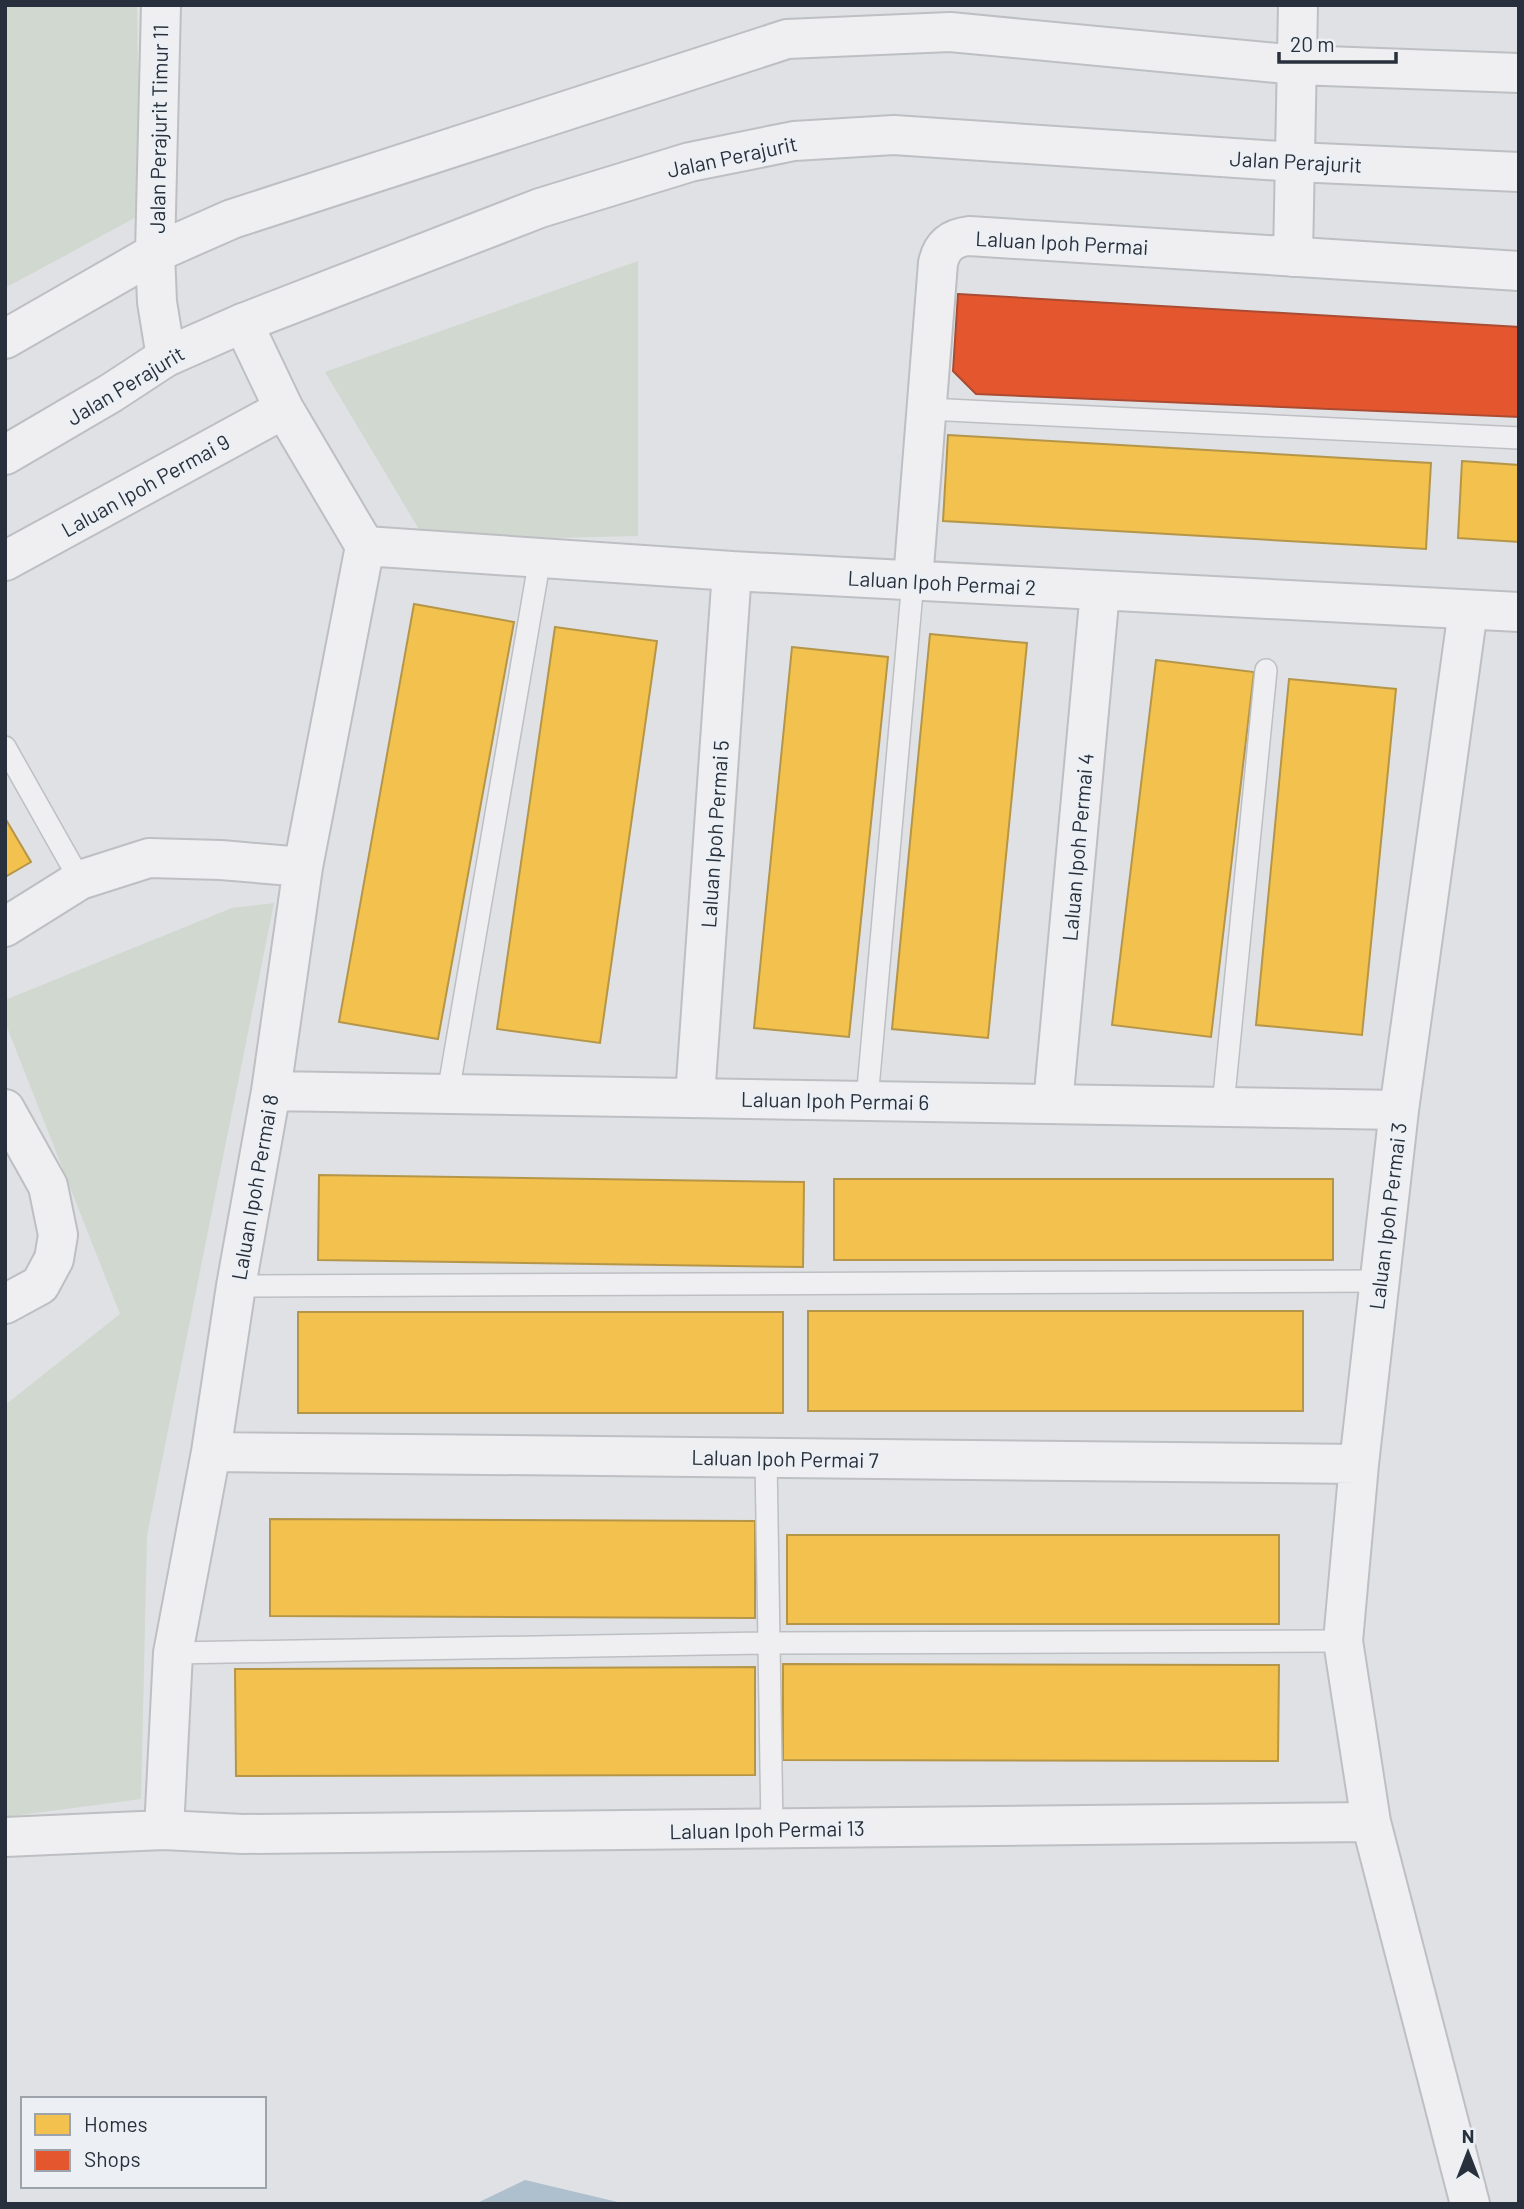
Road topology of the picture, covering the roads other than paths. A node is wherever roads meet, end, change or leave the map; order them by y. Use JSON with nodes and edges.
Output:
{"nodes":[{"id":1,"x":161,"y":5,"type":"edge"},
{"id":2,"x":1298,"y":5,"type":"edge"},
{"id":3,"x":951,"y":19,"type":"edge"},
{"id":4,"x":1297,"y":65,"type":"junction"},
{"id":5,"x":1519,"y":73,"type":"edge"},
{"id":6,"x":1295,"y":162,"type":"junction"},
{"id":7,"x":1519,"y":172,"type":"edge"},
{"id":8,"x":155,"y":253,"type":"junction"},
{"id":9,"x":1293,"y":257,"type":"junction"},
{"id":10,"x":1519,"y":271,"type":"edge"},
{"id":11,"x":243,"y":323,"type":"junction"},
{"id":12,"x":5,"y":339,"type":"edge"},
{"id":13,"x":166,"y":357,"type":"junction"},
{"id":14,"x":284,"y":409,"type":"junction"},
{"id":15,"x":928,"y":409,"type":"junction"},
{"id":16,"x":1519,"y":438,"type":"edge"},
{"id":17,"x":5,"y":455,"type":"edge"},
{"id":18,"x":365,"y":546,"type":"junction"},
{"id":19,"x":540,"y":558,"type":"junction"},
{"id":20,"x":5,"y":561,"type":"edge"},
{"id":21,"x":732,"y":571,"type":"junction"},
{"id":22,"x":913,"y":580,"type":"junction"},
{"id":23,"x":1100,"y":591,"type":"junction"},
{"id":24,"x":1468,"y":611,"type":"junction"},
{"id":25,"x":1519,"y":612,"type":"edge"},
{"id":26,"x":1266,"y":670,"type":"dead end"},
{"id":27,"x":5,"y":747,"type":"edge"},
{"id":28,"x":303,"y":867,"type":"junction"},
{"id":29,"x":79,"y":880,"type":"junction"},
{"id":30,"x":5,"y":927,"type":"edge"},
{"id":31,"x":271,"y":1091,"type":"junction"},
{"id":32,"x":448,"y":1093,"type":"junction"},
{"id":33,"x":695,"y":1097,"type":"junction"},
{"id":34,"x":867,"y":1100,"type":"junction"},
{"id":35,"x":1053,"y":1104,"type":"junction"},
{"id":36,"x":1223,"y":1106,"type":"junction"},
{"id":37,"x":5,"y":1109,"type":"edge"},
{"id":38,"x":1399,"y":1110,"type":"junction"},
{"id":39,"x":1379,"y":1281,"type":"junction"},
{"id":40,"x":236,"y":1286,"type":"junction"},
{"id":41,"x":5,"y":1304,"type":"edge"},
{"id":42,"x":211,"y":1452,"type":"junction"},
{"id":43,"x":766,"y":1458,"type":"junction"},
{"id":44,"x":1359,"y":1464,"type":"junction"},
{"id":45,"x":1343,"y":1640,"type":"junction"},
{"id":46,"x":769,"y":1643,"type":"junction"},
{"id":47,"x":173,"y":1653,"type":"junction"},
{"id":48,"x":1371,"y":1822,"type":"junction"},
{"id":49,"x":772,"y":1829,"type":"junction"},
{"id":50,"x":164,"y":1830,"type":"junction"},
{"id":51,"x":5,"y":1838,"type":"edge"},
{"id":52,"x":1470,"y":2204,"type":"edge"}],
"edges":[{"from":1,"to":8,"type":"street","name":"Jalan Perajurit Timur 11"},
{"from":2,"to":4,"type":"street"},
{"from":3,"to":4,"type":"street"},
{"from":3,"to":8,"type":"street"},
{"from":4,"to":5,"type":"street"},
{"from":4,"to":6,"type":"street"},
{"from":6,"to":7,"type":"street","name":"Jalan Perajurit"},
{"from":6,"to":9,"type":"street"},
{"from":6,"to":11,"type":"street","name":"Jalan Perajurit"},
{"from":8,"to":12,"type":"street"},
{"from":8,"to":13,"type":"street","name":"Jalan Perajurit Timur 11"},
{"from":9,"to":10,"type":"street","name":"Laluan Ipoh Permai"},
{"from":9,"to":15,"type":"street","name":"Laluan Ipoh Permai"},
{"from":11,"to":13,"type":"street","name":"Jalan Perajurit"},
{"from":11,"to":14,"type":"street"},
{"from":13,"to":17,"type":"street","name":"Jalan Perajurit"},
{"from":14,"to":18,"type":"street"},
{"from":14,"to":20,"type":"street","name":"Laluan Ipoh Permai 9"},
{"from":15,"to":16,"type":"lane"},
{"from":15,"to":22,"type":"street","name":"Laluan Ipoh Permai"},
{"from":18,"to":19,"type":"street","name":"Laluan Ipoh Permai 2"},
{"from":18,"to":28,"type":"street","name":"Laluan Ipoh Permai 8"},
{"from":19,"to":21,"type":"street","name":"Laluan Ipoh Permai 2"},
{"from":19,"to":32,"type":"lane"},
{"from":21,"to":22,"type":"street","name":"Laluan Ipoh Permai 2"},
{"from":21,"to":33,"type":"street","name":"Laluan Ipoh Permai 5"},
{"from":22,"to":23,"type":"street","name":"Laluan Ipoh Permai 2"},
{"from":22,"to":34,"type":"lane"},
{"from":23,"to":24,"type":"street","name":"Laluan Ipoh Permai 2"},
{"from":23,"to":35,"type":"street","name":"Laluan Ipoh Permai 4"},
{"from":24,"to":25,"type":"street","name":"Laluan Ipoh Permai 2"},
{"from":24,"to":38,"type":"street","name":"Laluan Ipoh Permai 3"},
{"from":26,"to":36,"type":"lane"},
{"from":27,"to":29,"type":"lane"},
{"from":28,"to":29,"type":"street"},
{"from":28,"to":31,"type":"street","name":"Laluan Ipoh Permai 8"},
{"from":29,"to":30,"type":"street"},
{"from":31,"to":32,"type":"street","name":"Laluan Ipoh Permai 6"},
{"from":31,"to":40,"type":"street","name":"Laluan Ipoh Permai 8"},
{"from":32,"to":33,"type":"street","name":"Laluan Ipoh Permai 6"},
{"from":33,"to":34,"type":"street","name":"Laluan Ipoh Permai 6"},
{"from":34,"to":35,"type":"street","name":"Laluan Ipoh Permai 6"},
{"from":35,"to":36,"type":"street","name":"Laluan Ipoh Permai 6"},
{"from":36,"to":38,"type":"street","name":"Laluan Ipoh Permai 6"},
{"from":37,"to":41,"type":"street"},
{"from":38,"to":39,"type":"street","name":"Laluan Ipoh Permai 3"},
{"from":39,"to":40,"type":"lane"},
{"from":39,"to":44,"type":"street","name":"Laluan Ipoh Permai 3"},
{"from":40,"to":42,"type":"street","name":"Laluan Ipoh Permai 8"},
{"from":42,"to":43,"type":"street","name":"Laluan Ipoh Permai 7"},
{"from":42,"to":47,"type":"street","name":"Laluan Ipoh Permai 8"},
{"from":43,"to":44,"type":"street","name":"Laluan Ipoh Permai 7"},
{"from":43,"to":46,"type":"lane"},
{"from":44,"to":45,"type":"street","name":"Laluan Ipoh Permai 3"},
{"from":45,"to":46,"type":"lane"},
{"from":45,"to":48,"type":"street","name":"Laluan Ipoh Permai 3"},
{"from":46,"to":47,"type":"lane"},
{"from":46,"to":49,"type":"lane"},
{"from":47,"to":50,"type":"street","name":"Laluan Ipoh Permai 8"},
{"from":48,"to":49,"type":"street","name":"Laluan Ipoh Permai 13"},
{"from":48,"to":52,"type":"street","name":"Laluan Ipoh Permai 3"},
{"from":49,"to":50,"type":"street","name":"Laluan Ipoh Permai 13"},
{"from":50,"to":51,"type":"street"}]}
